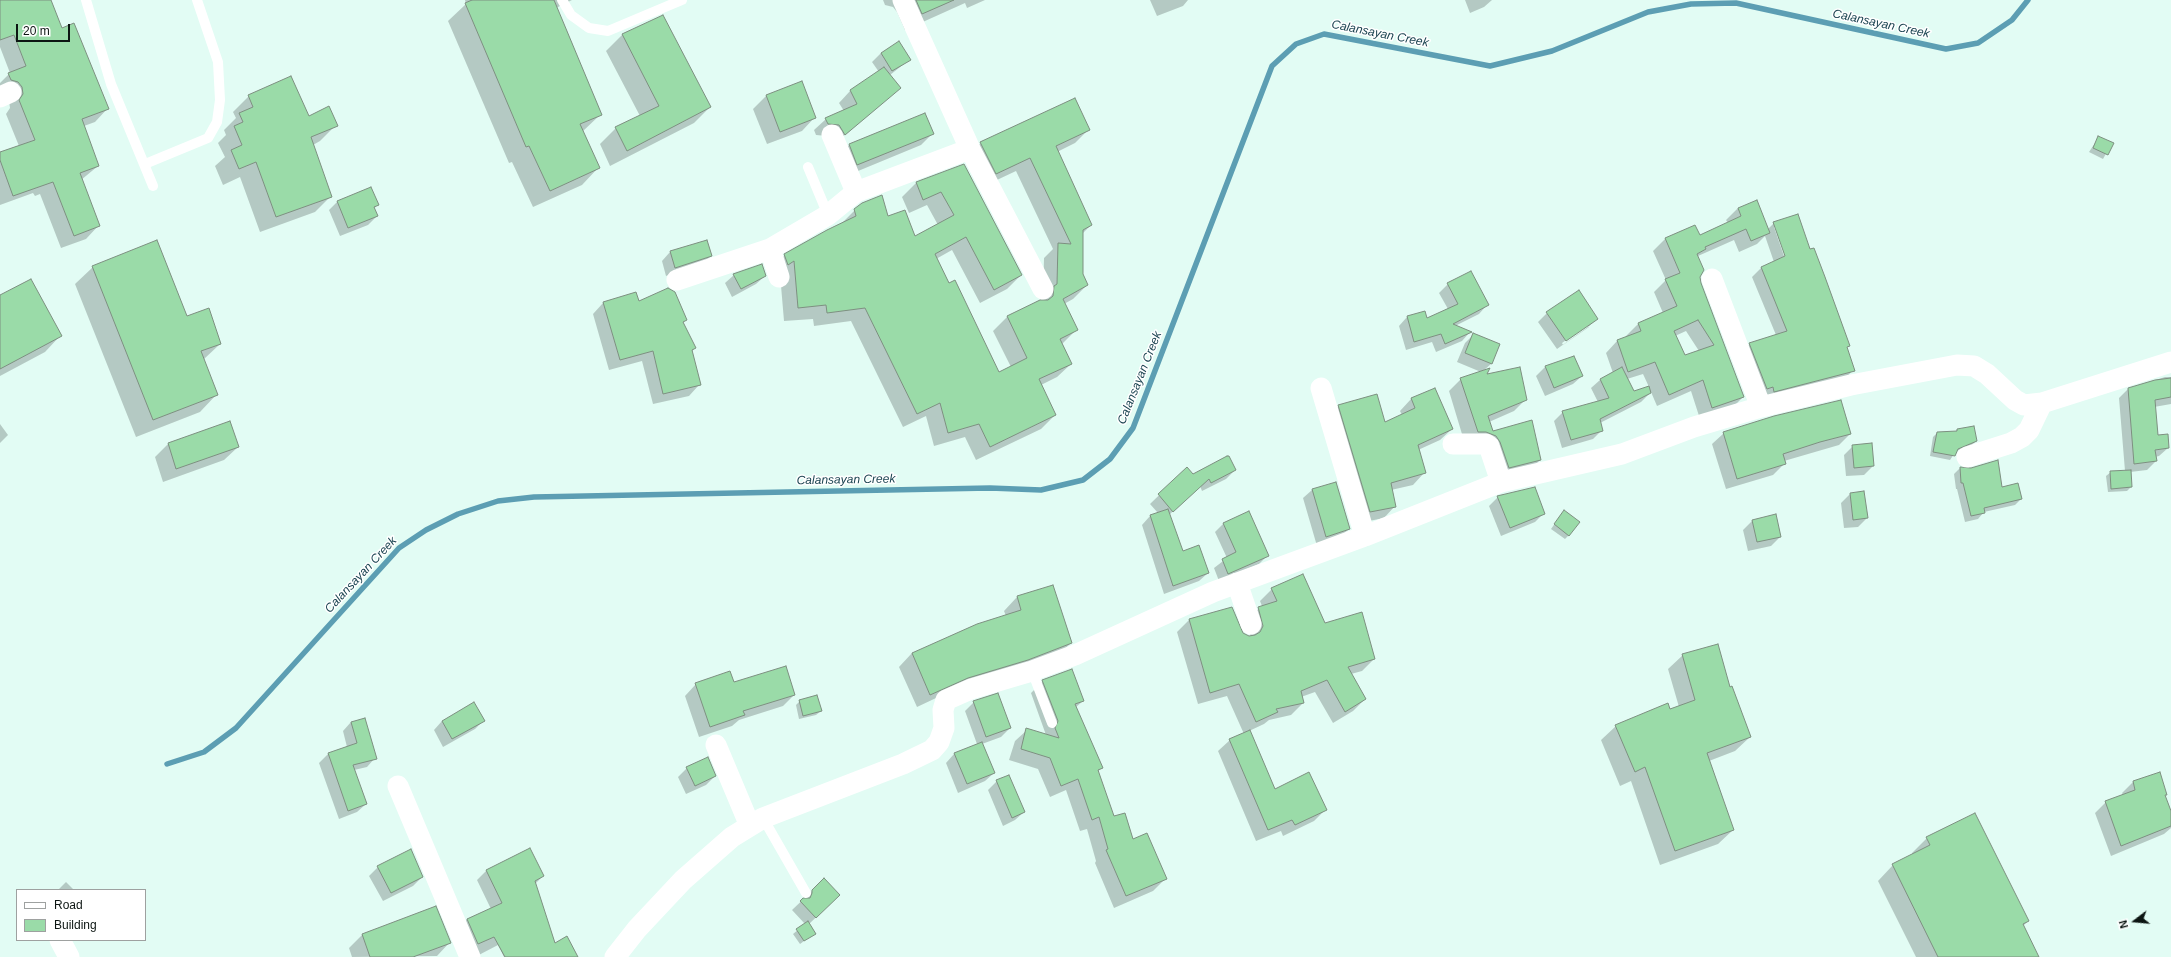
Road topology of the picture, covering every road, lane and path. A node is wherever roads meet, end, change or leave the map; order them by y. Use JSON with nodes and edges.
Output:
{"nodes":[{"id":1,"x":86,"y":0,"type":"edge"},
{"id":2,"x":197,"y":0,"type":"edge"},
{"id":3,"x":562,"y":0,"type":"edge"},
{"id":4,"x":682,"y":0,"type":"edge"},
{"id":5,"x":903,"y":0,"type":"edge"},
{"id":6,"x":832,"y":135,"type":"dead end"},
{"id":7,"x":970,"y":149,"type":"junction"},
{"id":8,"x":145,"y":164,"type":"junction"},
{"id":9,"x":808,"y":167,"type":"dead end"},
{"id":10,"x":152,"y":186,"type":"dead end"},
{"id":11,"x":856,"y":192,"type":"junction"},
{"id":12,"x":828,"y":215,"type":"junction"},
{"id":13,"x":770,"y":249,"type":"junction"},
{"id":14,"x":780,"y":277,"type":"dead end"},
{"id":15,"x":1712,"y":279,"type":"dead end"},
{"id":16,"x":677,"y":280,"type":"dead end"},
{"id":17,"x":1043,"y":289,"type":"dead end"},
{"id":18,"x":2171,"y":362,"type":"edge"},
{"id":19,"x":1322,"y":388,"type":"dead end"},
{"id":20,"x":2042,"y":403,"type":"junction"},
{"id":21,"x":1761,"y":407,"type":"junction"},
{"id":22,"x":1453,"y":444,"type":"dead end"},
{"id":23,"x":1967,"y":457,"type":"dead end"},
{"id":24,"x":1501,"y":482,"type":"junction"},
{"id":25,"x":1366,"y":536,"type":"junction"},
{"id":26,"x":1237,"y":583,"type":"junction"},
{"id":27,"x":1251,"y":624,"type":"dead end"},
{"id":28,"x":1032,"y":671,"type":"junction"},
{"id":29,"x":1052,"y":723,"type":"dead end"},
{"id":30,"x":716,"y":745,"type":"dead end"},
{"id":31,"x":398,"y":786,"type":"dead end"},
{"id":32,"x":756,"y":822,"type":"junction"},
{"id":33,"x":806,"y":893,"type":"dead end"},
{"id":34,"x":61,"y":941,"type":"edge"},
{"id":35,"x":69,"y":957,"type":"edge"},
{"id":36,"x":470,"y":957,"type":"edge"},
{"id":37,"x":614,"y":957,"type":"edge"}],
"edges":[{"from":1,"to":8,"type":"lane"},
{"from":2,"to":8,"type":"lane"},
{"from":3,"to":4,"type":"lane"},
{"from":5,"to":7,"type":"street"},
{"from":6,"to":11,"type":"street"},
{"from":7,"to":11,"type":"street"},
{"from":7,"to":17,"type":"street"},
{"from":8,"to":10,"type":"lane"},
{"from":9,"to":12,"type":"lane"},
{"from":11,"to":12,"type":"street"},
{"from":12,"to":13,"type":"street"},
{"from":13,"to":14,"type":"street"},
{"from":13,"to":16,"type":"street"},
{"from":15,"to":21,"type":"street"},
{"from":18,"to":20,"type":"street"},
{"from":19,"to":25,"type":"street"},
{"from":20,"to":21,"type":"street"},
{"from":20,"to":23,"type":"street"},
{"from":21,"to":24,"type":"street"},
{"from":22,"to":24,"type":"street"},
{"from":24,"to":25,"type":"street"},
{"from":25,"to":26,"type":"street"},
{"from":26,"to":27,"type":"street"},
{"from":26,"to":28,"type":"street"},
{"from":28,"to":29,"type":"lane"},
{"from":28,"to":32,"type":"street"},
{"from":30,"to":32,"type":"street"},
{"from":31,"to":36,"type":"street"},
{"from":32,"to":33,"type":"lane"},
{"from":32,"to":37,"type":"street"},
{"from":34,"to":35,"type":"street"}]}
